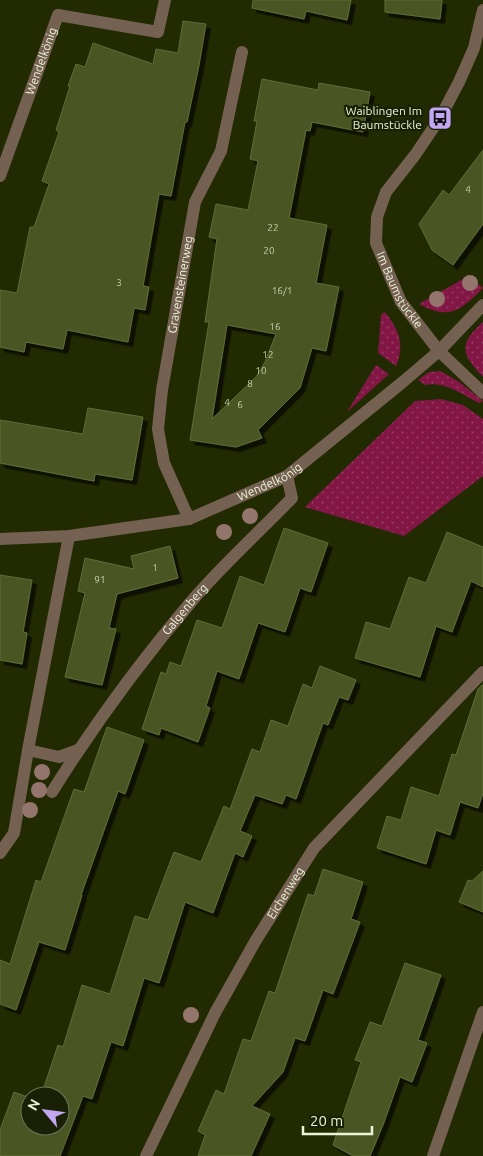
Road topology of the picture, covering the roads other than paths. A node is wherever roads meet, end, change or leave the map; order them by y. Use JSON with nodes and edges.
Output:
{"nodes":[{"id":1,"x":165,"y":0,"type":"edge"},
{"id":2,"x":483,"y":10,"type":"edge"},
{"id":3,"x":242,"y":52,"type":"dead end"},
{"id":4,"x":0,"y":176,"type":"edge"},
{"id":5,"x":483,"y":305,"type":"edge"},
{"id":6,"x":439,"y":351,"type":"junction"},
{"id":7,"x":483,"y":393,"type":"edge"},
{"id":8,"x":287,"y":476,"type":"junction"},
{"id":9,"x":189,"y":518,"type":"junction"},
{"id":10,"x":69,"y":536,"type":"junction"},
{"id":11,"x":0,"y":539,"type":"edge"},
{"id":12,"x":483,"y":672,"type":"edge"},
{"id":13,"x":28,"y":750,"type":"junction"},
{"id":14,"x":78,"y":750,"type":"junction"},
{"id":15,"x":52,"y":792,"type":"dead end"},
{"id":16,"x":0,"y":853,"type":"edge"},
{"id":17,"x":483,"y":1012,"type":"edge"},
{"id":18,"x":146,"y":1156,"type":"edge"},
{"id":19,"x":433,"y":1156,"type":"edge"}],
"edges":[{"from":1,"to":4,"type":"street","name":"Wendelkönig"},
{"from":2,"to":6,"type":"street","name":"Im Baumstückle"},
{"from":3,"to":9,"type":"street","name":"Gravensteinerweg"},
{"from":5,"to":6,"type":"street","name":"Wendelkönig"},
{"from":6,"to":7,"type":"street","name":"Im Baumstückle"},
{"from":6,"to":8,"type":"street","name":"Wendelkönig"},
{"from":8,"to":9,"type":"street","name":"Wendelkönig"},
{"from":8,"to":14,"type":"street","name":"Galgenberg"},
{"from":9,"to":10,"type":"street","name":"Wendelkönig"},
{"from":10,"to":11,"type":"street","name":"Wendelkönig"},
{"from":10,"to":13,"type":"street"},
{"from":12,"to":18,"type":"street","name":"Eichenweg"},
{"from":13,"to":14,"type":"street"},
{"from":13,"to":16,"type":"street"},
{"from":14,"to":15,"type":"street","name":"Galgenberg"},
{"from":17,"to":19,"type":"street"}]}
